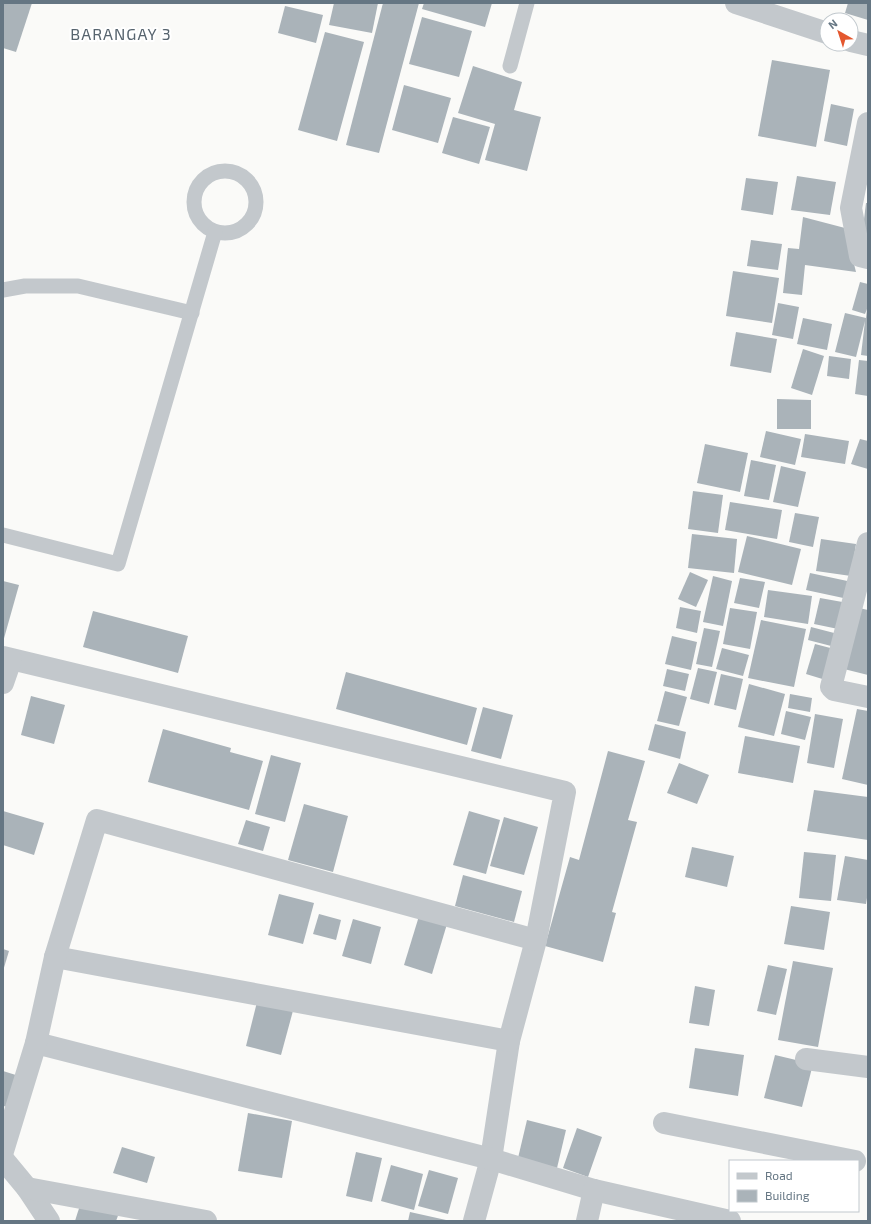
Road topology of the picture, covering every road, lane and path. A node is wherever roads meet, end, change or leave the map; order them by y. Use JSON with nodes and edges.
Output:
{"nodes":[{"id":1,"x":527,"y":3,"type":"edge"},
{"id":2,"x":736,"y":3,"type":"edge"},
{"id":3,"x":819,"y":30,"type":"edge"},
{"id":4,"x":510,"y":66,"type":"dead end"},
{"id":5,"x":868,"y":123,"type":"edge"},
{"id":6,"x":215,"y":232,"type":"junction"},
{"id":7,"x":868,"y":258,"type":"edge"},
{"id":8,"x":3,"y":290,"type":"edge"},
{"id":9,"x":192,"y":312,"type":"junction"},
{"id":10,"x":3,"y":535,"type":"edge"},
{"id":11,"x":868,"y":543,"type":"edge"},
{"id":12,"x":7,"y":658,"type":"edge"},
{"id":13,"x":3,"y":683,"type":"edge"},
{"id":14,"x":868,"y":697,"type":"edge"},
{"id":15,"x":536,"y":940,"type":"junction"},
{"id":16,"x":55,"y":957,"type":"junction"},
{"id":17,"x":509,"y":1041,"type":"junction"},
{"id":18,"x":36,"y":1043,"type":"junction"},
{"id":19,"x":806,"y":1059,"type":"dead end"},
{"id":20,"x":868,"y":1068,"type":"edge"},
{"id":21,"x":664,"y":1123,"type":"dead end"},
{"id":22,"x":3,"y":1150,"type":"edge"},
{"id":23,"x":3,"y":1159,"type":"edge"},
{"id":24,"x":491,"y":1159,"type":"junction"},
{"id":25,"x":850,"y":1160,"type":"edge"},
{"id":26,"x":27,"y":1188,"type":"junction"},
{"id":27,"x":594,"y":1190,"type":"junction"},
{"id":28,"x":717,"y":1220,"type":"edge"},
{"id":29,"x":49,"y":1221,"type":"edge"},
{"id":30,"x":206,"y":1221,"type":"edge"},
{"id":31,"x":474,"y":1221,"type":"edge"},
{"id":32,"x":587,"y":1221,"type":"edge"}],
"edges":[{"from":1,"to":4,"type":"lane"},
{"from":2,"to":3,"type":"street"},
{"from":5,"to":7,"type":"street"},
{"from":6,"to":6,"type":"lane"},
{"from":6,"to":9,"type":"lane"},
{"from":8,"to":9,"type":"lane"},
{"from":9,"to":10,"type":"lane"},
{"from":11,"to":14,"type":"street"},
{"from":12,"to":13,"type":"street"},
{"from":12,"to":15,"type":"street"},
{"from":15,"to":16,"type":"street"},
{"from":15,"to":17,"type":"street"},
{"from":16,"to":17,"type":"street"},
{"from":16,"to":18,"type":"street"},
{"from":17,"to":24,"type":"street"},
{"from":18,"to":22,"type":"street"},
{"from":18,"to":24,"type":"street"},
{"from":19,"to":20,"type":"street"},
{"from":21,"to":25,"type":"street"},
{"from":23,"to":26,"type":"street"},
{"from":24,"to":27,"type":"street"},
{"from":24,"to":31,"type":"street"},
{"from":26,"to":29,"type":"street"},
{"from":26,"to":30,"type":"street"},
{"from":27,"to":28,"type":"street"},
{"from":27,"to":32,"type":"street"}]}
